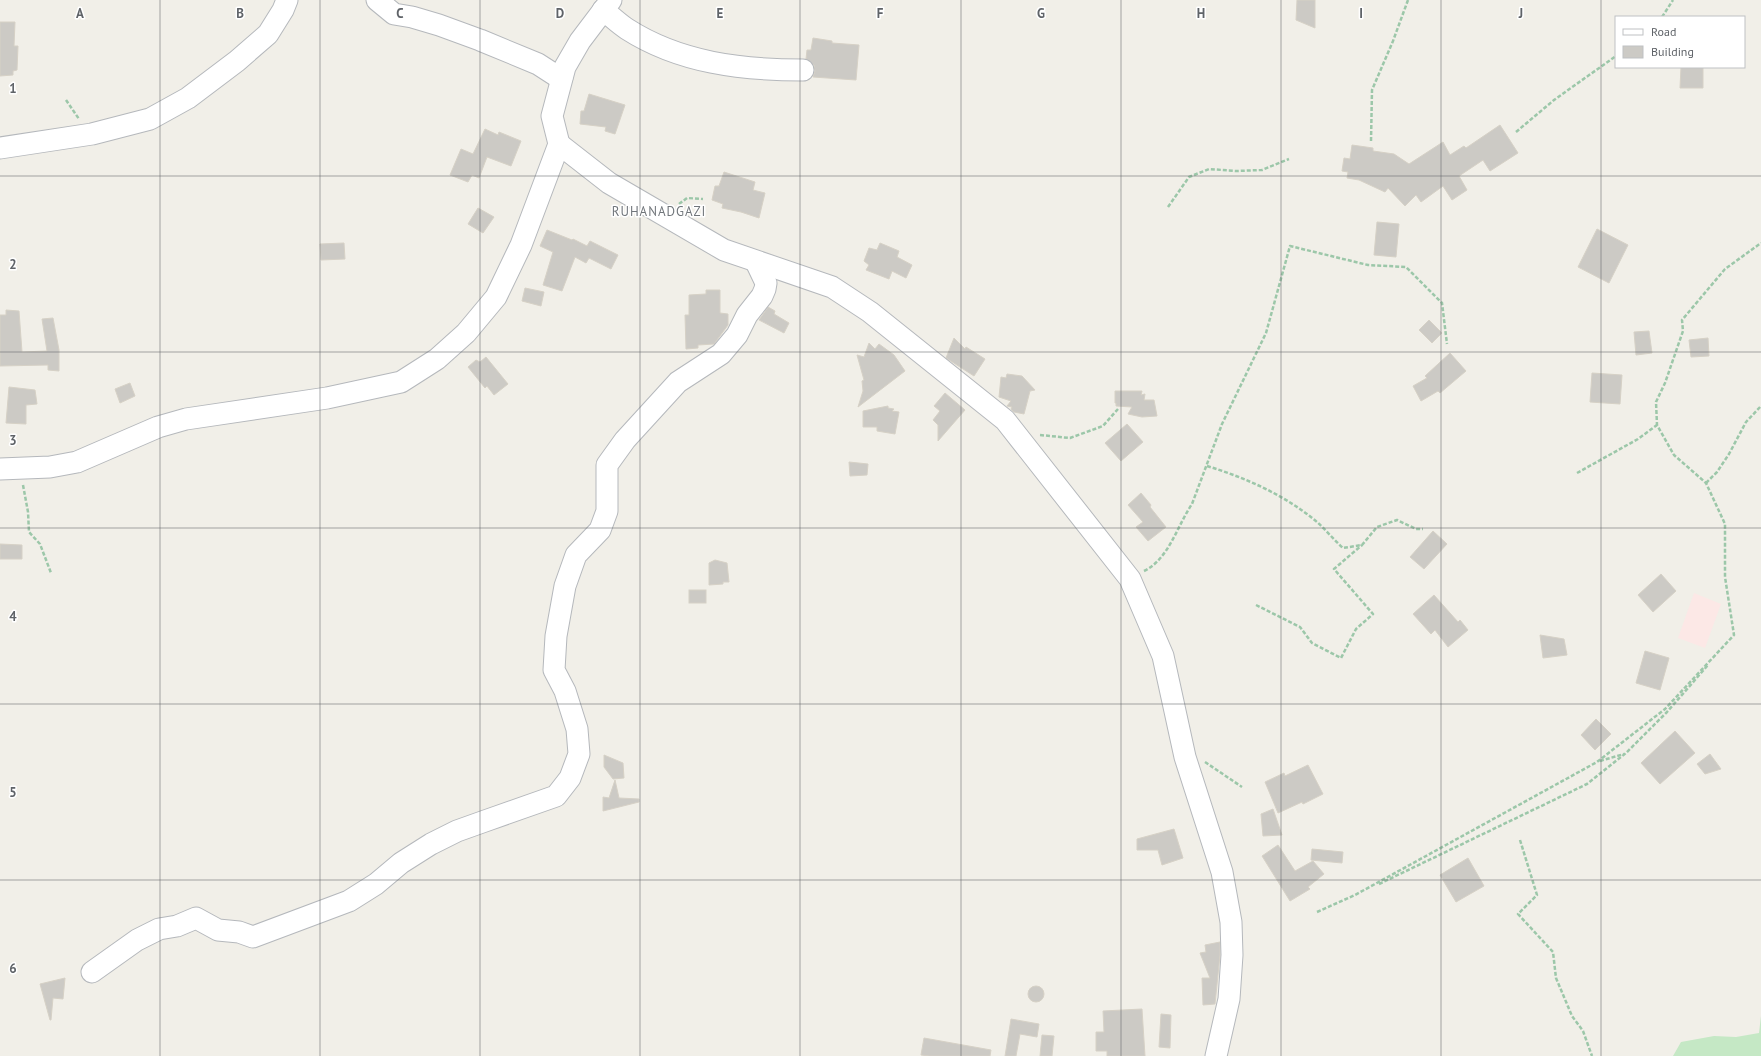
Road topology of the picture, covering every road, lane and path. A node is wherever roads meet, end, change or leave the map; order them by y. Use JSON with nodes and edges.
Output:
{"nodes":[{"id":1,"x":287,"y":0,"type":"edge"},
{"id":2,"x":377,"y":0,"type":"edge"},
{"id":3,"x":1408,"y":0,"type":"edge"},
{"id":4,"x":1674,"y":0,"type":"edge"},
{"id":5,"x":607,"y":5,"type":"edge"},
{"id":6,"x":1663,"y":16,"type":"edge"},
{"id":7,"x":1615,"y":57,"type":"edge"},
{"id":8,"x":803,"y":70,"type":"dead end"},
{"id":9,"x":562,"y":76,"type":"junction"},
{"id":10,"x":1516,"y":132,"type":"dead end"},
{"id":11,"x":1371,"y":141,"type":"dead end"},
{"id":12,"x":559,"y":144,"type":"junction"},
{"id":13,"x":0,"y":148,"type":"edge"},
{"id":14,"x":1289,"y":159,"type":"dead end"},
{"id":15,"x":1168,"y":207,"type":"dead end"},
{"id":16,"x":1761,"y":243,"type":"edge"},
{"id":17,"x":756,"y":262,"type":"junction"},
{"id":18,"x":1447,"y":344,"type":"dead end"},
{"id":19,"x":1761,"y":406,"type":"edge"},
{"id":20,"x":1118,"y":409,"type":"dead end"},
{"id":21,"x":1657,"y":425,"type":"junction"},
{"id":22,"x":1015,"y":433,"type":"junction"},
{"id":23,"x":1207,"y":466,"type":"junction"},
{"id":24,"x":21,"y":468,"type":"junction"},
{"id":25,"x":0,"y":469,"type":"edge"},
{"id":26,"x":1576,"y":473,"type":"dead end"},
{"id":27,"x":1706,"y":483,"type":"junction"},
{"id":28,"x":1423,"y":529,"type":"dead end"},
{"id":29,"x":1362,"y":545,"type":"junction"},
{"id":30,"x":51,"y":573,"type":"dead end"},
{"id":31,"x":1130,"y":579,"type":"junction"},
{"id":32,"x":1256,"y":605,"type":"dead end"},
{"id":33,"x":1734,"y":635,"type":"junction"},
{"id":34,"x":1182,"y":743,"type":"junction"},
{"id":35,"x":1626,"y":753,"type":"junction"},
{"id":36,"x":1597,"y":762,"type":"junction"},
{"id":37,"x":1242,"y":787,"type":"dead end"},
{"id":38,"x":1520,"y":840,"type":"dead end"},
{"id":39,"x":1355,"y":895,"type":"junction"},
{"id":40,"x":1317,"y":912,"type":"dead end"},
{"id":41,"x":92,"y":972,"type":"dead end"},
{"id":42,"x":1216,"y":1056,"type":"edge"},
{"id":43,"x":1592,"y":1056,"type":"edge"}],
"edges":[{"from":1,"to":13,"type":"street"},
{"from":2,"to":9,"type":"street"},
{"from":3,"to":11,"type":"path"},
{"from":4,"to":6,"type":"path"},
{"from":5,"to":8,"type":"street"},
{"from":5,"to":9,"type":"street"},
{"from":7,"to":10,"type":"path"},
{"from":9,"to":12,"type":"street"},
{"from":12,"to":17,"type":"street"},
{"from":12,"to":24,"type":"street"},
{"from":14,"to":15,"type":"path"},
{"from":16,"to":21,"type":"path"},
{"from":17,"to":22,"type":"street"},
{"from":17,"to":41,"type":"street"},
{"from":18,"to":23,"type":"path"},
{"from":19,"to":27,"type":"path"},
{"from":20,"to":22,"type":"path"},
{"from":21,"to":26,"type":"path"},
{"from":21,"to":27,"type":"path"},
{"from":22,"to":31,"type":"street"},
{"from":23,"to":29,"type":"path"},
{"from":23,"to":31,"type":"path"},
{"from":24,"to":25,"type":"street"},
{"from":24,"to":30,"type":"path"},
{"from":27,"to":33,"type":"path"},
{"from":28,"to":29,"type":"path"},
{"from":29,"to":32,"type":"path"},
{"from":31,"to":34,"type":"street"},
{"from":33,"to":35,"type":"path"},
{"from":33,"to":36,"type":"path"},
{"from":34,"to":37,"type":"path"},
{"from":34,"to":42,"type":"street"},
{"from":35,"to":36,"type":"path"},
{"from":35,"to":39,"type":"path"},
{"from":36,"to":39,"type":"path"},
{"from":38,"to":43,"type":"path"},
{"from":39,"to":40,"type":"path"}]}
